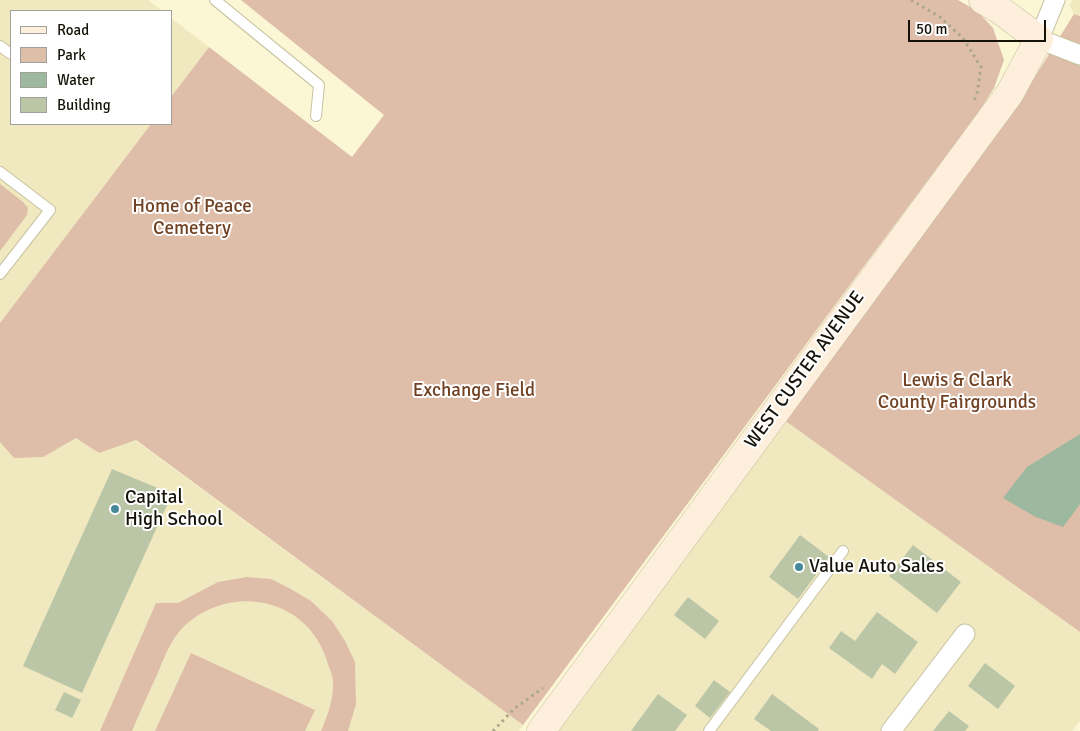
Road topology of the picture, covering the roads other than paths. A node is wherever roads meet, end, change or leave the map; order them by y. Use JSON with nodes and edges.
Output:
{"nodes":[{"id":1,"x":215,"y":0,"type":"edge"},
{"id":2,"x":982,"y":0,"type":"edge"},
{"id":3,"x":1055,"y":0,"type":"edge"},
{"id":4,"x":1039,"y":39,"type":"junction"},
{"id":5,"x":1080,"y":55,"type":"edge"},
{"id":6,"x":316,"y":116,"type":"dead end"},
{"id":7,"x":0,"y":172,"type":"edge"},
{"id":8,"x":0,"y":274,"type":"edge"},
{"id":9,"x":842,"y":551,"type":"dead end"},
{"id":10,"x":964,"y":634,"type":"dead end"},
{"id":11,"x":541,"y":731,"type":"edge"},
{"id":12,"x":709,"y":731,"type":"edge"},
{"id":13,"x":891,"y":731,"type":"edge"}],
"edges":[{"from":1,"to":6,"type":"lane"},
{"from":2,"to":4,"type":"main road"},
{"from":3,"to":4,"type":"street","name":"WEST CUSTER AVENUE"},
{"from":4,"to":5,"type":"street"},
{"from":4,"to":11,"type":"main road","name":"WEST CUSTER AVENUE"},
{"from":7,"to":8,"type":"lane"},
{"from":9,"to":12,"type":"lane"},
{"from":10,"to":13,"type":"street"}]}
